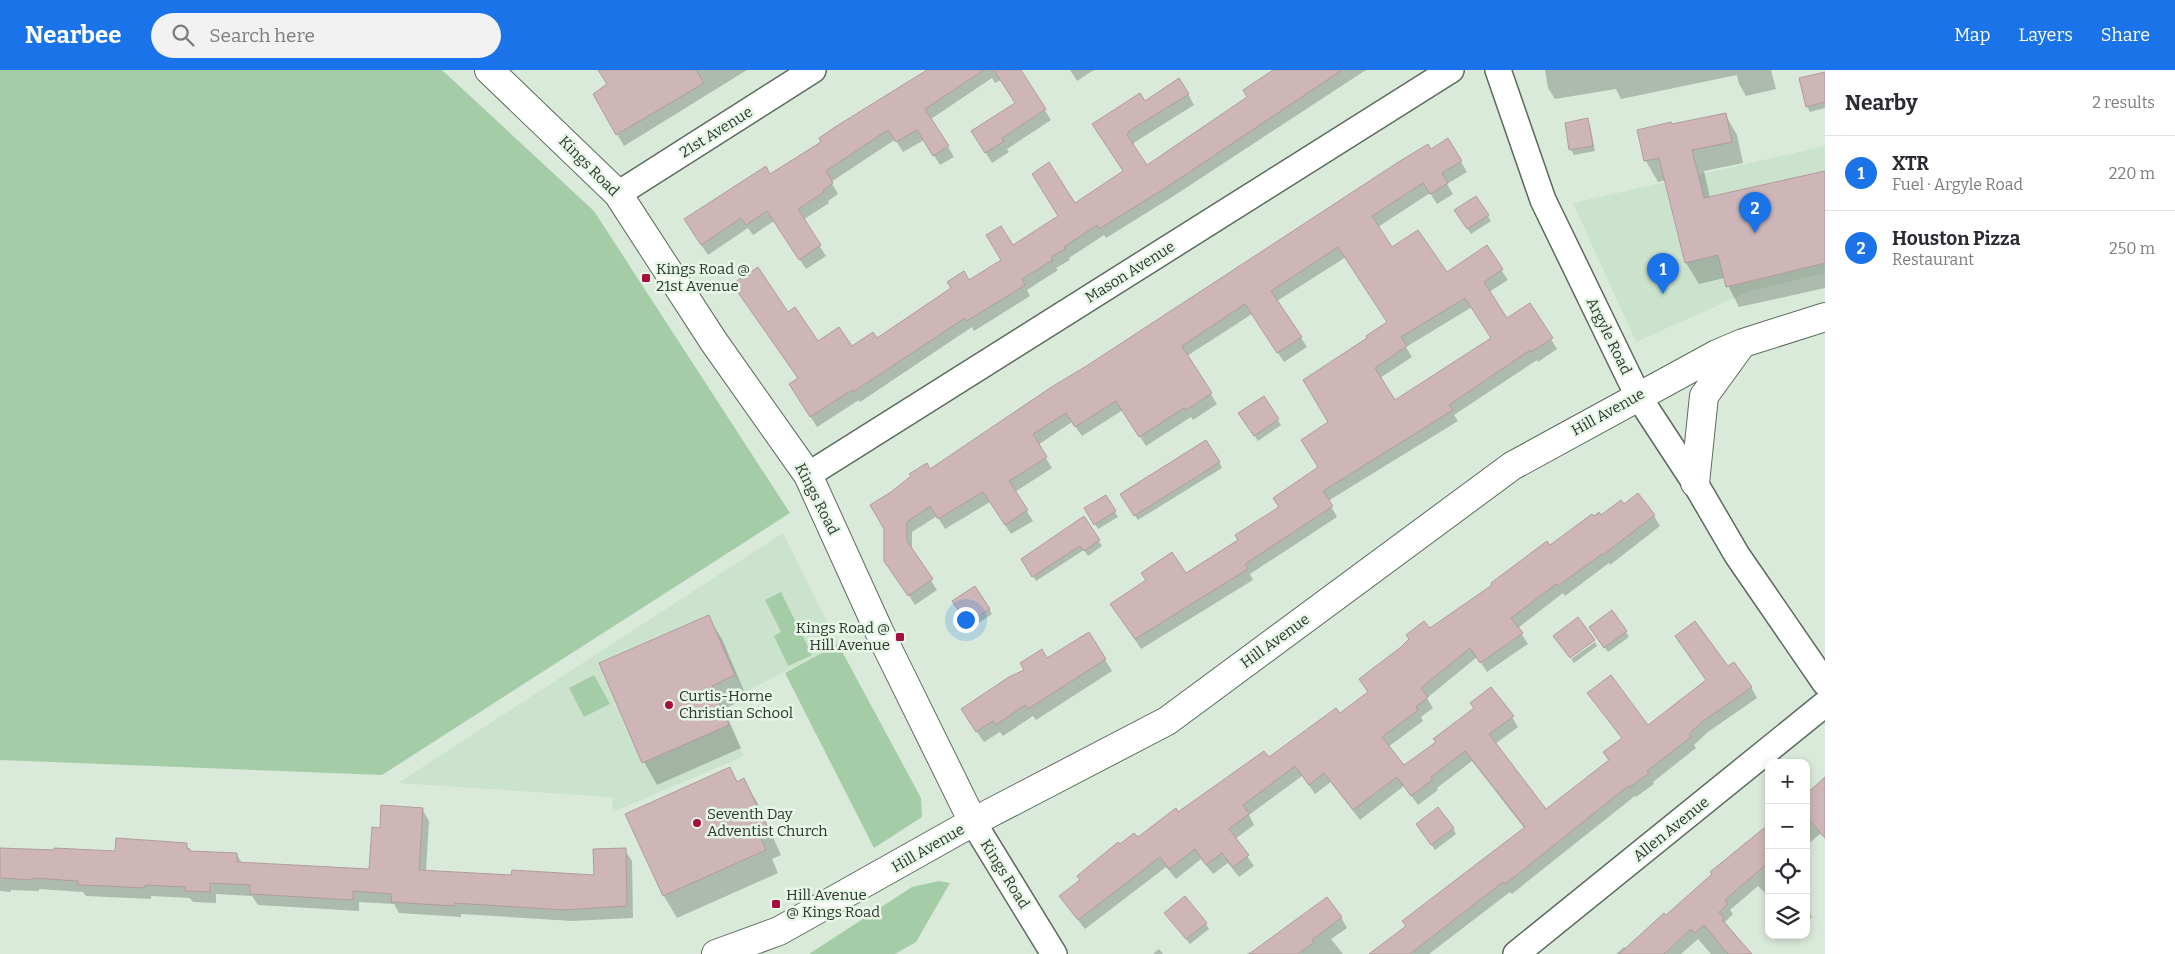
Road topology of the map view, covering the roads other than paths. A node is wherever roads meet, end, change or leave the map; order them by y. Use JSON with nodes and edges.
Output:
{"nodes":[{"id":1,"x":489,"y":70,"type":"edge"},
{"id":2,"x":813,"y":70,"type":"edge"},
{"id":3,"x":1451,"y":70,"type":"edge"},
{"id":4,"x":1498,"y":70,"type":"edge"},
{"id":5,"x":618,"y":194,"type":"junction"},
{"id":6,"x":1825,"y":317,"type":"edge"},
{"id":7,"x":1743,"y":343,"type":"junction"},
{"id":8,"x":1638,"y":396,"type":"junction"},
{"id":9,"x":808,"y":475,"type":"junction"},
{"id":10,"x":1695,"y":483,"type":"junction"},
{"id":11,"x":1825,"y":683,"type":"edge"},
{"id":12,"x":1825,"y":704,"type":"edge"},
{"id":13,"x":973,"y":822,"type":"junction"},
{"id":14,"x":716,"y":954,"type":"edge"},
{"id":15,"x":1054,"y":954,"type":"edge"},
{"id":16,"x":1516,"y":954,"type":"edge"}],
"edges":[{"from":1,"to":5,"type":"street","name":"Kings Road"},
{"from":2,"to":5,"type":"street","name":"21st Avenue"},
{"from":3,"to":9,"type":"street","name":"Mason Avenue"},
{"from":4,"to":8,"type":"street","name":"Argyle Road"},
{"from":5,"to":9,"type":"street","name":"Kings Road"},
{"from":6,"to":7,"type":"street","name":"Hill Avenue"},
{"from":7,"to":8,"type":"street","name":"Hill Avenue"},
{"from":7,"to":10,"type":"street"},
{"from":8,"to":10,"type":"street","name":"Argyle Road"},
{"from":8,"to":13,"type":"street","name":"Hill Avenue"},
{"from":9,"to":13,"type":"street","name":"Kings Road"},
{"from":10,"to":11,"type":"street","name":"Argyle Road"},
{"from":12,"to":16,"type":"street","name":"Allen Avenue"},
{"from":13,"to":14,"type":"street","name":"Hill Avenue"},
{"from":13,"to":15,"type":"street","name":"Kings Road"}]}
